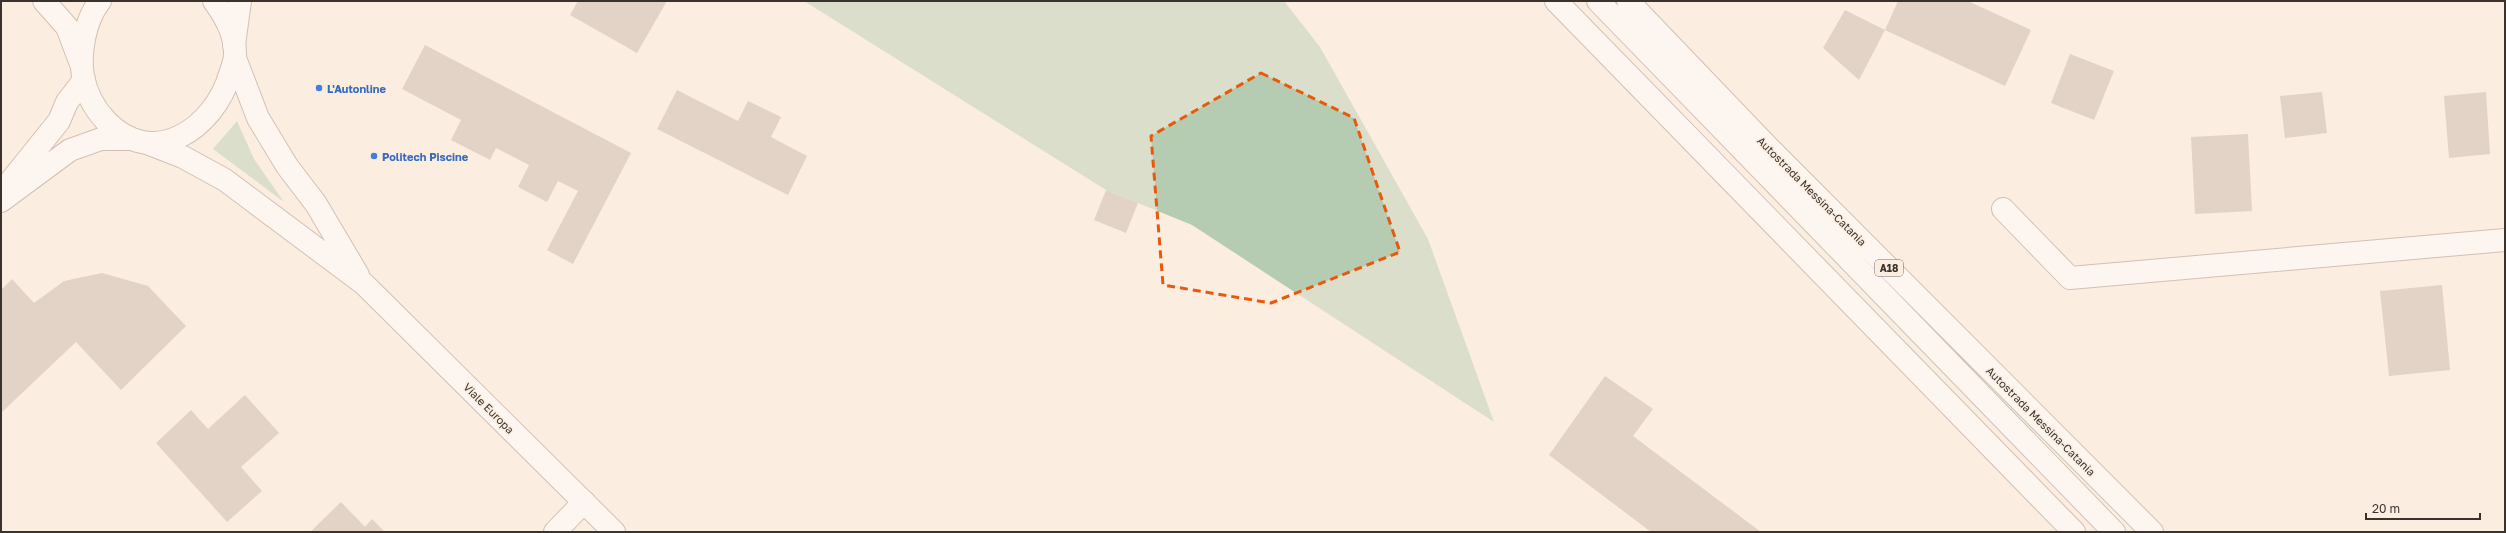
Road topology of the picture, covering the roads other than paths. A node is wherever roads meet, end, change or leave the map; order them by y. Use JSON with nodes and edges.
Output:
{"nodes":[{"id":1,"x":44,"y":1,"type":"edge"},
{"id":2,"x":100,"y":1,"type":"edge"},
{"id":3,"x":214,"y":1,"type":"edge"},
{"id":4,"x":240,"y":1,"type":"edge"},
{"id":5,"x":1556,"y":1,"type":"edge"},
{"id":6,"x":1598,"y":1,"type":"edge"},
{"id":7,"x":1628,"y":1,"type":"edge"},
{"id":8,"x":234,"y":52,"type":"junction"},
{"id":9,"x":83,"y":72,"type":"junction"},
{"id":10,"x":138,"y":141,"type":"junction"},
{"id":11,"x":1,"y":194,"type":"edge"},
{"id":12,"x":1,"y":201,"type":"edge"},
{"id":13,"x":2002,"y":209,"type":"dead end"},
{"id":14,"x":2505,"y":240,"type":"edge"},
{"id":15,"x":364,"y":284,"type":"junction"},
{"id":16,"x":584,"y":502,"type":"junction"},
{"id":17,"x":555,"y":532,"type":"edge"},
{"id":18,"x":614,"y":532,"type":"edge"},
{"id":19,"x":2074,"y":532,"type":"edge"},
{"id":20,"x":2114,"y":532,"type":"edge"},
{"id":21,"x":2152,"y":532,"type":"edge"}],
"edges":[{"from":1,"to":9,"type":"main road"},
{"from":2,"to":9,"type":"main road"},
{"from":3,"to":8,"type":"main road"},
{"from":4,"to":8,"type":"main road"},
{"from":5,"to":19,"type":"main road"},
{"from":6,"to":20,"type":"main road"},
{"from":7,"to":21,"type":"main road","name":"Autostrada Messina-Catania","number":"A18"},
{"from":8,"to":10,"type":"main road"},
{"from":8,"to":15,"type":"main road"},
{"from":9,"to":10,"type":"main road"},
{"from":9,"to":11,"type":"main road"},
{"from":10,"to":12,"type":"main road"},
{"from":10,"to":15,"type":"main road"},
{"from":13,"to":14,"type":"main road"},
{"from":15,"to":16,"type":"main road","name":"Viale Europa"},
{"from":16,"to":17,"type":"main road"},
{"from":16,"to":18,"type":"main road","name":"Viale Europa"}]}
